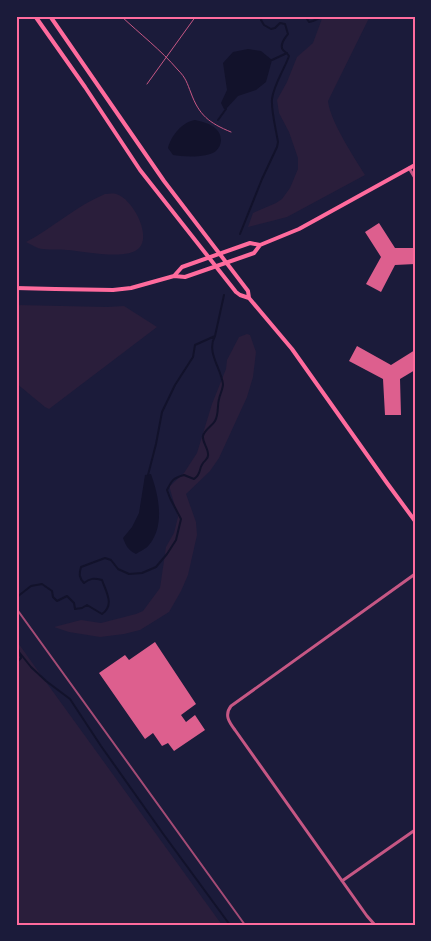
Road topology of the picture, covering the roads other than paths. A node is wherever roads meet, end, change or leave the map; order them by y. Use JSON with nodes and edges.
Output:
{"nodes":[{"id":1,"x":35,"y":16,"type":"edge"},
{"id":2,"x":50,"y":16,"type":"edge"},
{"id":3,"x":122,"y":16,"type":"edge"},
{"id":4,"x":196,"y":16,"type":"edge"},
{"id":5,"x":166,"y":58,"type":"junction"},
{"id":6,"x":95,"y":80,"type":"junction"},
{"id":7,"x":146,"y":84,"type":"dead end"},
{"id":8,"x":85,"y":87,"type":"junction"},
{"id":9,"x":231,"y":132,"type":"dead end"},
{"id":10,"x":415,"y":165,"type":"edge"},
{"id":11,"x":409,"y":168,"type":"junction"},
{"id":12,"x":415,"y":178,"type":"edge"},
{"id":13,"x":260,"y":245,"type":"junction"},
{"id":14,"x":220,"y":254,"type":"junction"},
{"id":15,"x":209,"y":257,"type":"junction"},
{"id":16,"x":227,"y":262,"type":"junction"},
{"id":17,"x":216,"y":266,"type":"junction"},
{"id":18,"x":174,"y":276,"type":"junction"},
{"id":19,"x":16,"y":288,"type":"edge"},
{"id":20,"x":249,"y":298,"type":"junction"},
{"id":21,"x":415,"y":521,"type":"edge"},
{"id":22,"x":415,"y":574,"type":"edge"},
{"id":23,"x":415,"y":830,"type":"edge"},
{"id":24,"x":342,"y":881,"type":"junction"},
{"id":25,"x":375,"y":925,"type":"edge"}],
"edges":[{"from":1,"to":8,"type":"main road"},
{"from":2,"to":6,"type":"main road"},
{"from":3,"to":5,"type":"lane"},
{"from":4,"to":5,"type":"lane"},
{"from":5,"to":7,"type":"lane"},
{"from":5,"to":9,"type":"lane"},
{"from":6,"to":8,"type":"main road"},
{"from":6,"to":14,"type":"main road"},
{"from":8,"to":15,"type":"main road"},
{"from":10,"to":11,"type":"main road"},
{"from":11,"to":12,"type":"street"},
{"from":11,"to":13,"type":"main road"},
{"from":13,"to":14,"type":"main road"},
{"from":13,"to":16,"type":"main road"},
{"from":14,"to":15,"type":"main road"},
{"from":14,"to":16,"type":"main road"},
{"from":15,"to":17,"type":"main road"},
{"from":15,"to":18,"type":"main road"},
{"from":16,"to":17,"type":"main road"},
{"from":16,"to":20,"type":"main road"},
{"from":17,"to":18,"type":"main road"},
{"from":17,"to":20,"type":"main road"},
{"from":18,"to":19,"type":"main road"},
{"from":20,"to":21,"type":"main road"},
{"from":22,"to":24,"type":"street"},
{"from":23,"to":24,"type":"street"},
{"from":24,"to":25,"type":"street"}]}
